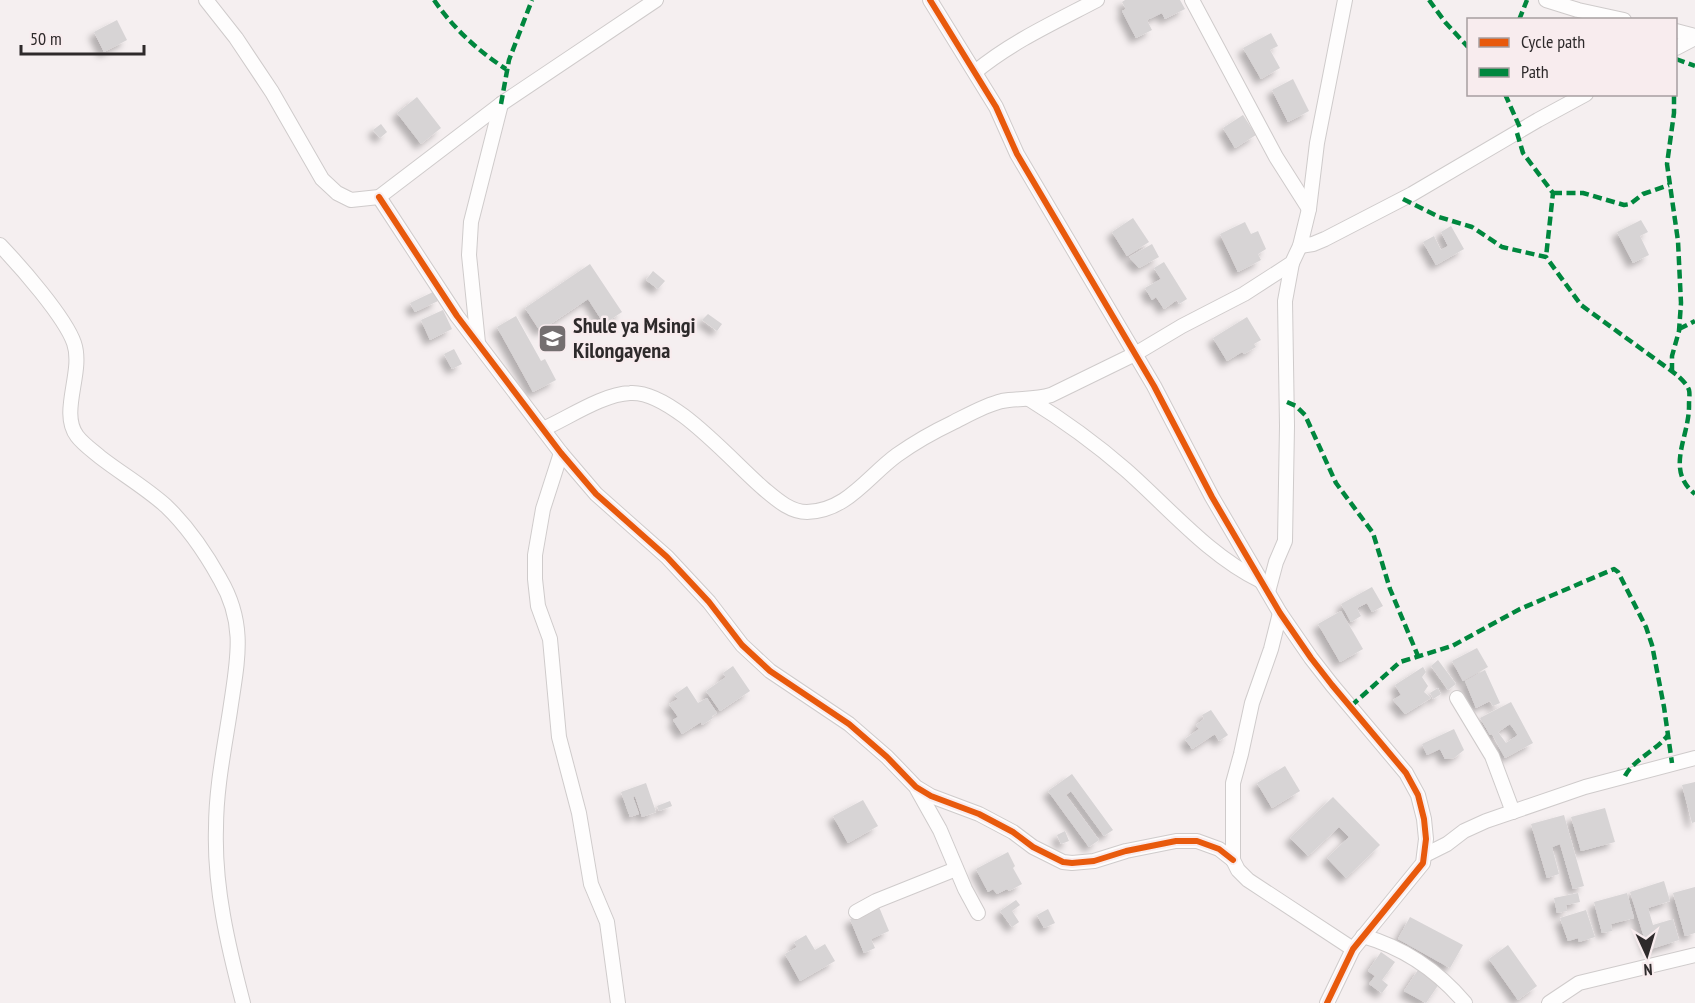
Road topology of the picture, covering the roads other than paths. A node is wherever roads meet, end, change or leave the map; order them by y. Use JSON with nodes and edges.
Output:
{"nodes":[{"id":1,"x":206,"y":0,"type":"edge"},
{"id":2,"x":656,"y":0,"type":"edge"},
{"id":3,"x":930,"y":0,"type":"edge"},
{"id":4,"x":1097,"y":0,"type":"edge"},
{"id":5,"x":1192,"y":0,"type":"edge"},
{"id":6,"x":1346,"y":0,"type":"edge"},
{"id":7,"x":1546,"y":0,"type":"edge"},
{"id":8,"x":1615,"y":18,"type":"edge"},
{"id":9,"x":1677,"y":31,"type":"edge"},
{"id":10,"x":1695,"y":37,"type":"edge"},
{"id":11,"x":1677,"y":47,"type":"edge"},
{"id":12,"x":975,"y":72,"type":"junction"},
{"id":13,"x":1582,"y":96,"type":"edge"},
{"id":14,"x":501,"y":104,"type":"junction"},
{"id":15,"x":379,"y":197,"type":"junction"},
{"id":16,"x":1309,"y":209,"type":"junction"},
{"id":17,"x":0,"y":245,"type":"edge"},
{"id":18,"x":1300,"y":246,"type":"junction"},
{"id":19,"x":1292,"y":263,"type":"junction"},
{"id":20,"x":478,"y":345,"type":"junction"},
{"id":21,"x":1135,"y":354,"type":"junction"},
{"id":22,"x":1029,"y":399,"type":"junction"},
{"id":23,"x":543,"y":429,"type":"junction"},
{"id":24,"x":561,"y":453,"type":"junction"},
{"id":25,"x":1264,"y":587,"type":"junction"},
{"id":26,"x":1280,"y":613,"type":"junction"},
{"id":27,"x":1457,"y":698,"type":"dead end"},
{"id":28,"x":1695,"y":758,"type":"edge"},
{"id":29,"x":916,"y":787,"type":"junction"},
{"id":30,"x":1513,"y":812,"type":"junction"},
{"id":31,"x":1425,"y":855,"type":"junction"},
{"id":32,"x":1233,"y":860,"type":"junction"},
{"id":33,"x":956,"y":869,"type":"junction"},
{"id":34,"x":856,"y":912,"type":"dead end"},
{"id":35,"x":978,"y":913,"type":"dead end"},
{"id":36,"x":1363,"y":936,"type":"junction"},
{"id":37,"x":1353,"y":949,"type":"junction"},
{"id":38,"x":1695,"y":956,"type":"edge"},
{"id":39,"x":243,"y":1003,"type":"edge"},
{"id":40,"x":618,"y":1003,"type":"edge"},
{"id":41,"x":1327,"y":1003,"type":"edge"},
{"id":42,"x":1465,"y":1003,"type":"edge"},
{"id":43,"x":1549,"y":1003,"type":"edge"}],
"edges":[{"from":1,"to":15,"type":"street"},
{"from":2,"to":14,"type":"street"},
{"from":3,"to":12,"type":"street"},
{"from":4,"to":12,"type":"street"},
{"from":5,"to":16,"type":"street"},
{"from":6,"to":16,"type":"street"},
{"from":7,"to":8,"type":"street"},
{"from":9,"to":10,"type":"street"},
{"from":10,"to":11,"type":"street"},
{"from":12,"to":21,"type":"street"},
{"from":13,"to":18,"type":"street"},
{"from":14,"to":15,"type":"street"},
{"from":14,"to":20,"type":"street"},
{"from":15,"to":20,"type":"street"},
{"from":16,"to":18,"type":"street"},
{"from":17,"to":39,"type":"street"},
{"from":18,"to":19,"type":"street"},
{"from":19,"to":21,"type":"street"},
{"from":19,"to":25,"type":"street"},
{"from":20,"to":23,"type":"street"},
{"from":21,"to":22,"type":"street"},
{"from":21,"to":25,"type":"street"},
{"from":22,"to":23,"type":"street"},
{"from":22,"to":25,"type":"street"},
{"from":23,"to":24,"type":"street"},
{"from":24,"to":29,"type":"street"},
{"from":24,"to":40,"type":"street"},
{"from":25,"to":26,"type":"street"},
{"from":26,"to":31,"type":"street"},
{"from":26,"to":32,"type":"street"},
{"from":27,"to":30,"type":"street"},
{"from":28,"to":30,"type":"street"},
{"from":29,"to":32,"type":"street"},
{"from":29,"to":33,"type":"street"},
{"from":30,"to":31,"type":"street"},
{"from":31,"to":36,"type":"street"},
{"from":32,"to":37,"type":"street"},
{"from":33,"to":34,"type":"street"},
{"from":33,"to":35,"type":"street"},
{"from":36,"to":37,"type":"street"},
{"from":36,"to":42,"type":"street"},
{"from":37,"to":41,"type":"street"},
{"from":38,"to":43,"type":"street"}]}
